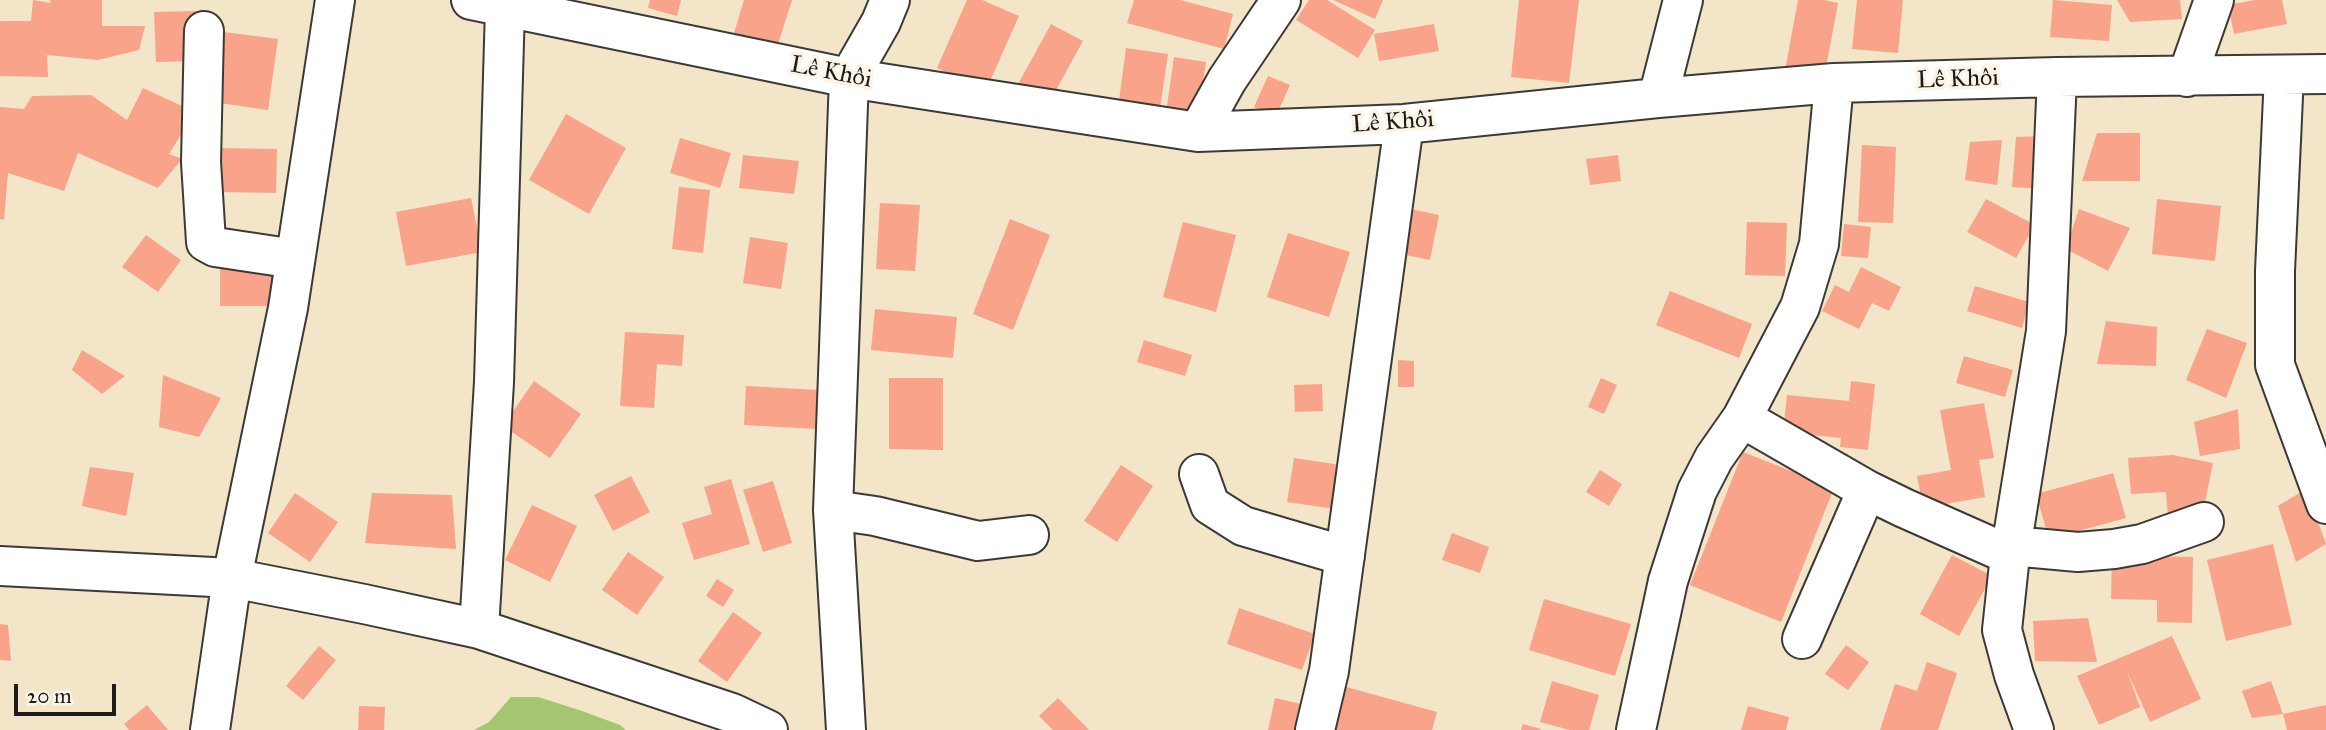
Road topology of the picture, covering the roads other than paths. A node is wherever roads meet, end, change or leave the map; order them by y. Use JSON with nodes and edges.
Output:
{"nodes":[{"id":1,"x":335,"y":0,"type":"edge"},
{"id":2,"x":890,"y":0,"type":"edge"},
{"id":3,"x":1281,"y":0,"type":"edge"},
{"id":4,"x":1683,"y":0,"type":"edge"},
{"id":5,"x":2214,"y":0,"type":"edge"},
{"id":6,"x":488,"y":4,"type":"edge"},
{"id":7,"x":607,"y":13,"type":"edge"},
{"id":8,"x":204,"y":31,"type":"dead end"},
{"id":9,"x":2326,"y":74,"type":"edge"},
{"id":10,"x":2284,"y":75,"type":"junction"},
{"id":11,"x":2057,"y":77,"type":"junction"},
{"id":12,"x":2187,"y":77,"type":"junction"},
{"id":13,"x":849,"y":78,"type":"junction"},
{"id":14,"x":1834,"y":83,"type":"junction"},
{"id":15,"x":1658,"y":98,"type":"junction"},
{"id":16,"x":1404,"y":124,"type":"junction"},
{"id":17,"x":1198,"y":132,"type":"junction"},
{"id":18,"x":295,"y":259,"type":"junction"},
{"id":19,"x":1742,"y":418,"type":"junction"},
{"id":20,"x":1199,"y":474,"type":"dead end"},
{"id":21,"x":1867,"y":490,"type":"junction"},
{"id":22,"x":2326,"y":504,"type":"edge"},
{"id":23,"x":833,"y":510,"type":"junction"},
{"id":24,"x":2204,"y":522,"type":"dead end"},
{"id":25,"x":1029,"y":536,"type":"dead end"},
{"id":26,"x":2011,"y":551,"type":"junction"},
{"id":27,"x":1345,"y":556,"type":"junction"},
{"id":28,"x":0,"y":566,"type":"edge"},
{"id":29,"x":232,"y":578,"type":"junction"},
{"id":30,"x":479,"y":629,"type":"junction"},
{"id":31,"x":1802,"y":639,"type":"dead end"},
{"id":32,"x":210,"y":730,"type":"edge"},
{"id":33,"x":768,"y":730,"type":"edge"},
{"id":34,"x":846,"y":730,"type":"edge"},
{"id":35,"x":1315,"y":730,"type":"edge"},
{"id":36,"x":1636,"y":730,"type":"edge"},
{"id":37,"x":2034,"y":730,"type":"edge"}],
"edges":[{"from":1,"to":18,"type":"street"},
{"from":2,"to":13,"type":"street"},
{"from":3,"to":17,"type":"street"},
{"from":4,"to":15,"type":"street"},
{"from":5,"to":12,"type":"street"},
{"from":6,"to":7,"type":"street","name":"Lê Khôi"},
{"from":6,"to":30,"type":"street"},
{"from":7,"to":13,"type":"street","name":"Lê Khôi"},
{"from":8,"to":18,"type":"street"},
{"from":9,"to":10,"type":"street","name":"Lê Khôi"},
{"from":10,"to":12,"type":"street","name":"Lê Khôi"},
{"from":10,"to":22,"type":"street"},
{"from":11,"to":12,"type":"street","name":"Lê Khôi"},
{"from":11,"to":14,"type":"street","name":"Lê Khôi"},
{"from":11,"to":26,"type":"street"},
{"from":13,"to":17,"type":"street","name":"Lê Khôi"},
{"from":13,"to":23,"type":"street"},
{"from":14,"to":15,"type":"street","name":"Lê Khôi"},
{"from":14,"to":19,"type":"street"},
{"from":15,"to":16,"type":"street","name":"Lê Khôi"},
{"from":16,"to":17,"type":"street","name":"Lê Khôi"},
{"from":16,"to":27,"type":"street"},
{"from":18,"to":29,"type":"street"},
{"from":19,"to":21,"type":"street"},
{"from":19,"to":36,"type":"street"},
{"from":20,"to":27,"type":"street"},
{"from":21,"to":26,"type":"street"},
{"from":21,"to":31,"type":"street"},
{"from":23,"to":25,"type":"street"},
{"from":23,"to":34,"type":"street"},
{"from":24,"to":26,"type":"street"},
{"from":26,"to":37,"type":"street"},
{"from":27,"to":35,"type":"street"},
{"from":28,"to":29,"type":"street"},
{"from":29,"to":30,"type":"street"},
{"from":29,"to":32,"type":"street"},
{"from":30,"to":33,"type":"street"}]}
